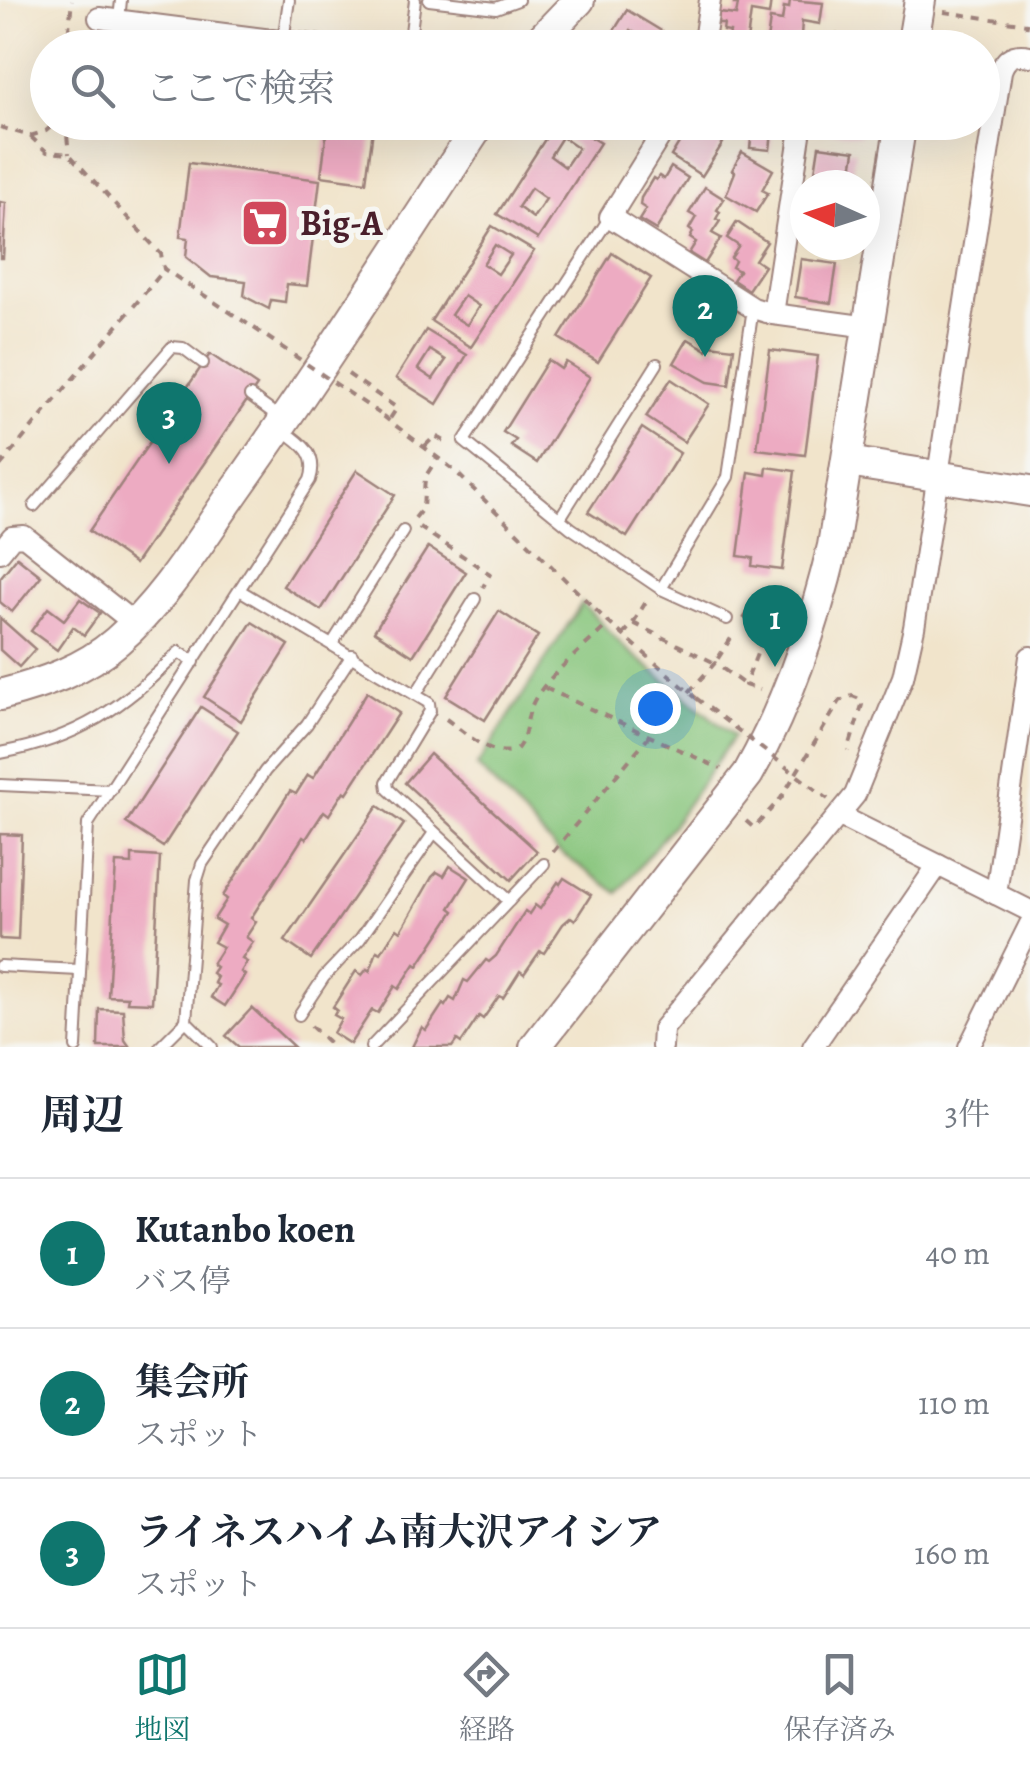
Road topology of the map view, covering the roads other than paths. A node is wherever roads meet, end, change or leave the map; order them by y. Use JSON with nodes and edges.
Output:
{"nodes":[{"id":1,"x":289,"y":0,"type":"edge"},
{"id":2,"x":415,"y":0,"type":"edge"},
{"id":3,"x":430,"y":0,"type":"edge"},
{"id":4,"x":518,"y":0,"type":"edge"},
{"id":5,"x":579,"y":0,"type":"edge"},
{"id":6,"x":710,"y":0,"type":"edge"},
{"id":7,"x":932,"y":6,"type":"edge"},
{"id":8,"x":113,"y":13,"type":"edge"},
{"id":9,"x":216,"y":30,"type":"edge"},
{"id":10,"x":284,"y":30,"type":"edge"},
{"id":11,"x":411,"y":30,"type":"edge"},
{"id":12,"x":550,"y":30,"type":"edge"},
{"id":13,"x":706,"y":30,"type":"edge"},
{"id":14,"x":921,"y":30,"type":"edge"},
{"id":15,"x":1026,"y":55,"type":"edge"},
{"id":16,"x":1000,"y":78,"type":"edge"},
{"id":17,"x":470,"y":140,"type":"edge"},
{"id":18,"x":657,"y":140,"type":"edge"},
{"id":19,"x":798,"y":140,"type":"edge"},
{"id":20,"x":897,"y":140,"type":"edge"},
{"id":21,"x":990,"y":140,"type":"edge"},
{"id":22,"x":610,"y":217,"type":"junction"},
{"id":23,"x":763,"y":311,"type":"junction"},
{"id":24,"x":869,"y":326,"type":"junction"},
{"id":25,"x":204,"y":364,"type":"dead end"},
{"id":26,"x":657,"y":364,"type":"dead end"},
{"id":27,"x":250,"y":396,"type":"dead end"},
{"id":28,"x":281,"y":424,"type":"junction"},
{"id":29,"x":848,"y":462,"type":"junction"},
{"id":30,"x":936,"y":476,"type":"junction"},
{"id":31,"x":1030,"y":491,"type":"edge"},
{"id":32,"x":34,"y":506,"type":"dead end"},
{"id":33,"x":560,"y":518,"type":"junction"},
{"id":34,"x":403,"y":531,"type":"dead end"},
{"id":35,"x":0,"y":552,"type":"edge"},
{"id":36,"x":658,"y":588,"type":"junction"},
{"id":37,"x":241,"y":592,"type":"junction"},
{"id":38,"x":475,"y":600,"type":"road end"},
{"id":39,"x":727,"y":619,"type":"dead end"},
{"id":40,"x":134,"y":624,"type":"junction"},
{"id":41,"x":332,"y":644,"type":"junction"},
{"id":42,"x":352,"y":655,"type":"junction"},
{"id":43,"x":1030,"y":657,"type":"edge"},
{"id":44,"x":194,"y":662,"type":"junction"},
{"id":45,"x":416,"y":694,"type":"junction"},
{"id":46,"x":0,"y":695,"type":"edge"},
{"id":47,"x":0,"y":753,"type":"edge"},
{"id":48,"x":0,"y":786,"type":"edge"},
{"id":49,"x":111,"y":790,"type":"junction"},
{"id":50,"x":834,"y":808,"type":"junction"},
{"id":51,"x":433,"y":834,"type":"junction"},
{"id":52,"x":544,"y":864,"type":"dead end"},
{"id":53,"x":938,"y":865,"type":"junction"},
{"id":54,"x":996,"y":894,"type":"junction"},
{"id":55,"x":509,"y":901,"type":"junction"},
{"id":56,"x":1030,"y":911,"type":"edge"},
{"id":57,"x":1030,"y":924,"type":"edge"},
{"id":58,"x":0,"y":966,"type":"edge"},
{"id":59,"x":79,"y":970,"type":"junction"},
{"id":60,"x":299,"y":1015,"type":"road end"},
{"id":61,"x":186,"y":1021,"type":"junction"},
{"id":62,"x":76,"y":1047,"type":"edge"},
{"id":63,"x":160,"y":1047,"type":"edge"},
{"id":64,"x":212,"y":1047,"type":"edge"},
{"id":65,"x":372,"y":1047,"type":"edge"},
{"id":66,"x":536,"y":1047,"type":"edge"},
{"id":67,"x":662,"y":1047,"type":"edge"},
{"id":68,"x":813,"y":1047,"type":"edge"},
{"id":69,"x":969,"y":1047,"type":"edge"}],
"edges":[{"from":1,"to":10,"type":"lane"},
{"from":2,"to":11,"type":"lane"},
{"from":3,"to":4,"type":"lane"},
{"from":5,"to":12,"type":"street"},
{"from":6,"to":13,"type":"street"},
{"from":7,"to":14,"type":"street"},
{"from":8,"to":9,"type":"street"},
{"from":15,"to":16,"type":"street"},
{"from":17,"to":28,"type":"street"},
{"from":18,"to":22,"type":"street"},
{"from":19,"to":23,"type":"street"},
{"from":20,"to":24,"type":"street"},
{"from":21,"to":30,"type":"street"},
{"from":22,"to":23,"type":"street"},
{"from":22,"to":33,"type":"lane"},
{"from":23,"to":24,"type":"street"},
{"from":23,"to":36,"type":"lane"},
{"from":24,"to":29,"type":"street"},
{"from":25,"to":32,"type":"lane"},
{"from":26,"to":33,"type":"lane"},
{"from":27,"to":28,"type":"lane"},
{"from":28,"to":37,"type":"lane"},
{"from":28,"to":40,"type":"street"},
{"from":29,"to":30,"type":"street"},
{"from":29,"to":66,"type":"street"},
{"from":30,"to":31,"type":"street"},
{"from":30,"to":50,"type":"street"},
{"from":33,"to":36,"type":"lane"},
{"from":34,"to":41,"type":"lane"},
{"from":35,"to":40,"type":"street"},
{"from":36,"to":39,"type":"lane"},
{"from":37,"to":41,"type":"lane"},
{"from":37,"to":44,"type":"lane"},
{"from":38,"to":45,"type":"lane"},
{"from":40,"to":46,"type":"street"},
{"from":41,"to":42,"type":"lane"},
{"from":42,"to":45,"type":"lane"},
{"from":42,"to":61,"type":"lane"},
{"from":43,"to":54,"type":"street"},
{"from":44,"to":47,"type":"lane"},
{"from":44,"to":49,"type":"lane"},
{"from":45,"to":51,"type":"lane"},
{"from":48,"to":49,"type":"lane"},
{"from":49,"to":59,"type":"lane"},
{"from":50,"to":53,"type":"street"},
{"from":50,"to":67,"type":"street"},
{"from":51,"to":55,"type":"lane"},
{"from":51,"to":60,"type":"lane"},
{"from":52,"to":55,"type":"lane"},
{"from":53,"to":54,"type":"street"},
{"from":53,"to":68,"type":"street"},
{"from":54,"to":56,"type":"street"},
{"from":55,"to":65,"type":"lane"},
{"from":57,"to":69,"type":"street"},
{"from":58,"to":59,"type":"lane"},
{"from":59,"to":62,"type":"lane"},
{"from":61,"to":63,"type":"lane"},
{"from":61,"to":64,"type":"lane"}]}
